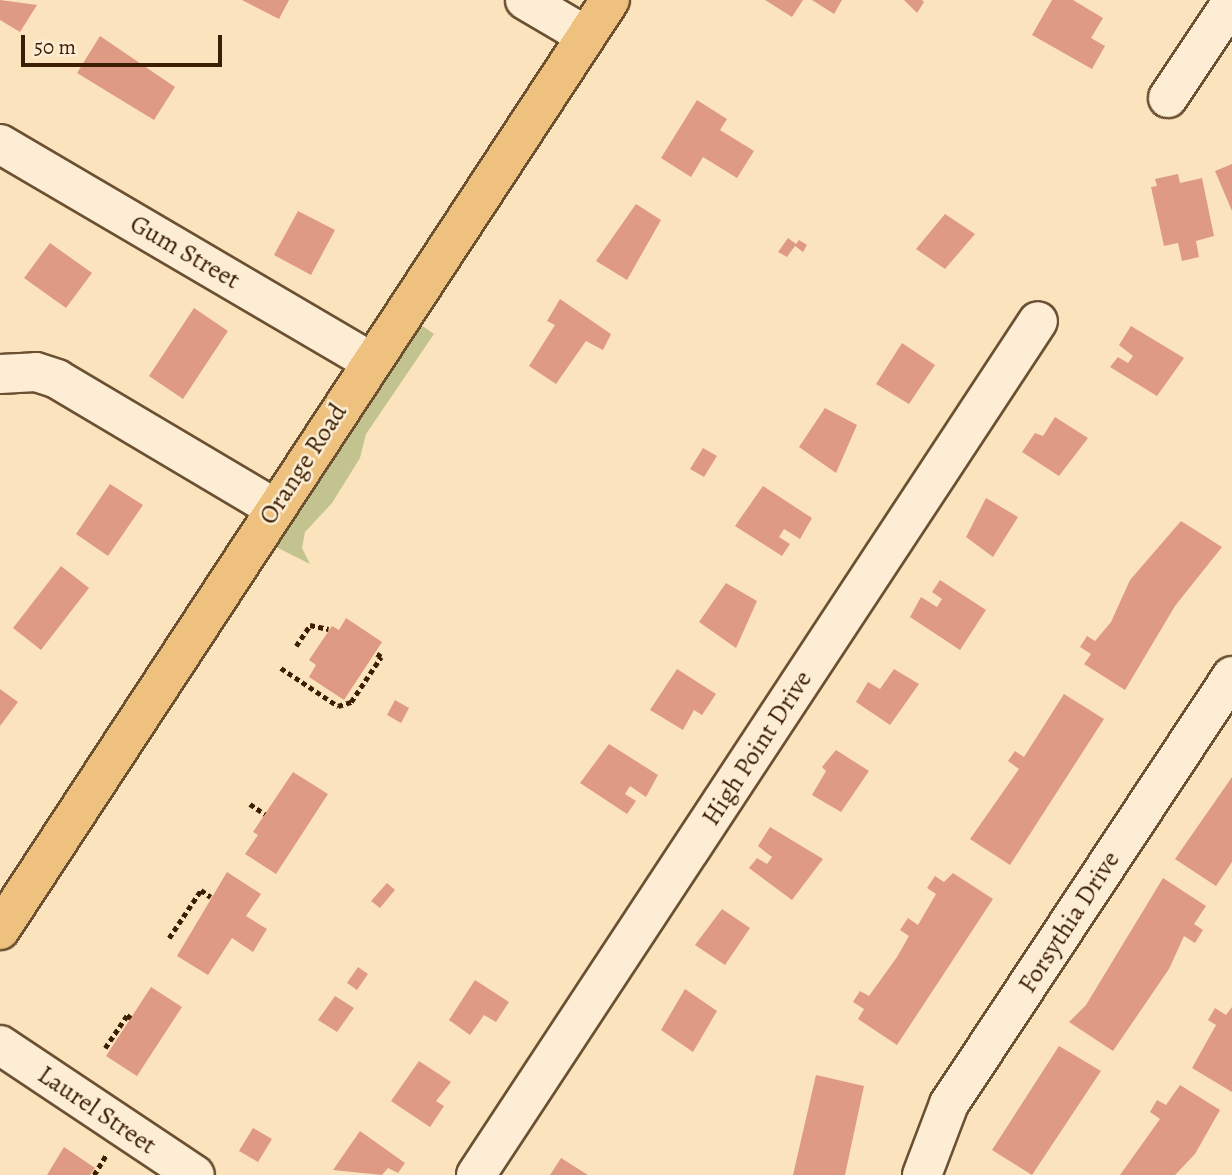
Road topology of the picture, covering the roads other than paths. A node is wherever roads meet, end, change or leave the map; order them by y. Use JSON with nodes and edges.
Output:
{"nodes":[{"id":1,"x":525,"y":0,"type":"edge"},
{"id":2,"x":610,"y":0,"type":"edge"},
{"id":3,"x":1232,"y":2,"type":"edge"},
{"id":4,"x":586,"y":36,"type":"junction"},
{"id":5,"x":1168,"y":97,"type":"dead end"},
{"id":6,"x":0,"y":144,"type":"edge"},
{"id":7,"x":1038,"y":321,"type":"dead end"},
{"id":8,"x":370,"y":361,"type":"junction"},
{"id":9,"x":0,"y":374,"type":"edge"},
{"id":10,"x":274,"y":508,"type":"junction"},
{"id":11,"x":1232,"y":676,"type":"edge"},
{"id":12,"x":0,"y":930,"type":"edge"},
{"id":13,"x":0,"y":1045,"type":"edge"},
{"id":14,"x":195,"y":1175,"type":"edge"},
{"id":15,"x":476,"y":1175,"type":"edge"},
{"id":16,"x":922,"y":1175,"type":"edge"}],
"edges":[{"from":1,"to":4,"type":"street"},
{"from":2,"to":4,"type":"main road","name":"Orange Road"},
{"from":3,"to":5,"type":"street"},
{"from":4,"to":8,"type":"main road","name":"Orange Road"},
{"from":6,"to":8,"type":"street","name":"Gum Street"},
{"from":7,"to":15,"type":"street","name":"High Point Drive"},
{"from":8,"to":10,"type":"main road","name":"Orange Road"},
{"from":9,"to":10,"type":"street"},
{"from":10,"to":12,"type":"main road","name":"Orange Road"},
{"from":11,"to":16,"type":"street","name":"Forsythia Drive"},
{"from":13,"to":14,"type":"street","name":"Laurel Street"}]}
